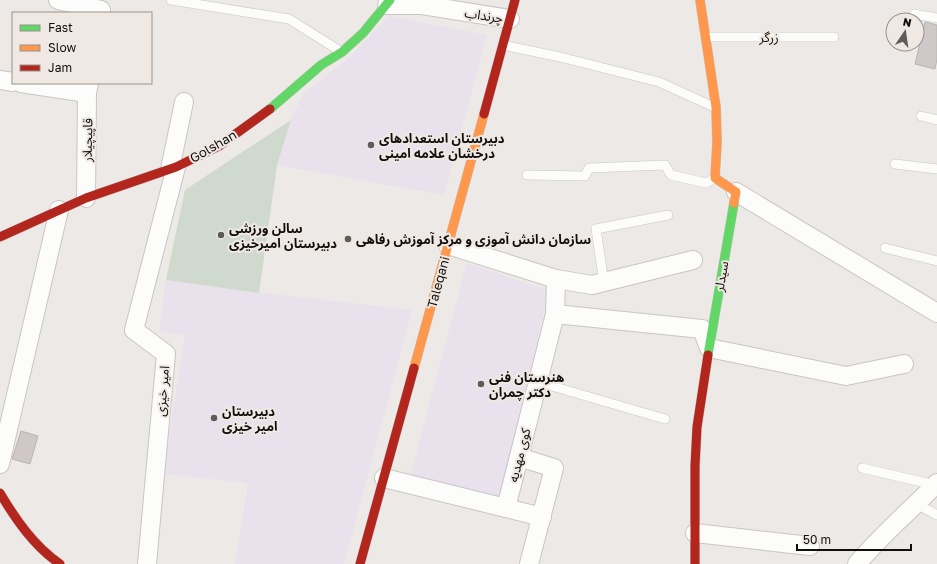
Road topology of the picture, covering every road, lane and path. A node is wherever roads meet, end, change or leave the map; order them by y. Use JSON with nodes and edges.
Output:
{"nodes":[{"id":1,"x":58,"y":0,"type":"edge"},
{"id":2,"x":171,"y":0,"type":"edge"},
{"id":3,"x":515,"y":0,"type":"edge"},
{"id":4,"x":700,"y":0,"type":"edge"},
{"id":5,"x":388,"y":3,"type":"edge"},
{"id":6,"x":421,"y":3,"type":"edge"},
{"id":7,"x":102,"y":8,"type":"edge"},
{"id":8,"x":925,"y":16,"type":"edge"},
{"id":9,"x":937,"y":18,"type":"edge"},
{"id":10,"x":510,"y":19,"type":"junction"},
{"id":11,"x":705,"y":37,"type":"junction"},
{"id":12,"x":834,"y":37,"type":"dead end"},
{"id":13,"x":503,"y":45,"type":"junction"},
{"id":14,"x":342,"y":52,"type":"junction"},
{"id":15,"x":0,"y":80,"type":"edge"},
{"id":16,"x":12,"y":82,"type":"edge"},
{"id":17,"x":34,"y":84,"type":"edge"},
{"id":18,"x":88,"y":88,"type":"edge"},
{"id":19,"x":184,"y":102,"type":"dead end"},
{"id":20,"x":716,"y":107,"type":"junction"},
{"id":21,"x":921,"y":116,"type":"dead end"},
{"id":22,"x":937,"y":120,"type":"edge"},
{"id":23,"x":895,"y":164,"type":"dead end"},
{"id":24,"x":173,"y":168,"type":"junction"},
{"id":25,"x":937,"y":169,"type":"edge"},
{"id":26,"x":527,"y":174,"type":"dead end"},
{"id":27,"x":714,"y":178,"type":"junction"},
{"id":28,"x":736,"y":192,"type":"junction"},
{"id":29,"x":86,"y":198,"type":"junction"},
{"id":30,"x":59,"y":210,"type":"junction"},
{"id":31,"x":668,"y":215,"type":"dead end"},
{"id":32,"x":0,"y":237,"type":"edge"},
{"id":33,"x":448,"y":245,"type":"junction"},
{"id":34,"x":885,"y":248,"type":"dead end"},
{"id":35,"x":693,"y":260,"type":"dead end"},
{"id":36,"x":937,"y":261,"type":"edge"},
{"id":37,"x":556,"y":279,"type":"junction"},
{"id":38,"x":604,"y":282,"type":"junction"},
{"id":39,"x":555,"y":314,"type":"junction"},
{"id":40,"x":937,"y":314,"type":"edge"},
{"id":41,"x":709,"y":348,"type":"junction"},
{"id":42,"x":904,"y":364,"type":"dead end"},
{"id":43,"x":538,"y":382,"type":"junction"},
{"id":44,"x":665,"y":419,"type":"dead end"},
{"id":45,"x":519,"y":458,"type":"junction"},
{"id":46,"x":0,"y":464,"type":"edge"},
{"id":47,"x":862,"y":468,"type":"dead end"},
{"id":48,"x":384,"y":478,"type":"junction"},
{"id":49,"x":936,"y":484,"type":"edge"},
{"id":50,"x":0,"y":492,"type":"edge"},
{"id":51,"x":917,"y":504,"type":"junction"},
{"id":52,"x":506,"y":508,"type":"junction"},
{"id":53,"x":937,"y":515,"type":"edge"},
{"id":54,"x":542,"y":516,"type":"junction"},
{"id":55,"x":695,"y":533,"type":"junction"},
{"id":56,"x":810,"y":546,"type":"dead end"},
{"id":57,"x":60,"y":564,"type":"edge"},
{"id":58,"x":146,"y":564,"type":"edge"},
{"id":59,"x":360,"y":564,"type":"edge"},
{"id":60,"x":529,"y":564,"type":"edge"},
{"id":61,"x":694,"y":564,"type":"edge"},
{"id":62,"x":857,"y":564,"type":"edge"}],
"edges":[{"from":1,"to":7,"type":"street"},
{"from":2,"to":14,"type":"lane"},
{"from":3,"to":10,"type":"street","name":"Taleqani"},
{"from":4,"to":11,"type":"street"},
{"from":5,"to":6,"type":"street","name":"چرنداب"},
{"from":5,"to":14,"type":"street","name":"Golshan"},
{"from":6,"to":10,"type":"street","name":"چرنداب"},
{"from":8,"to":9,"type":"lane"},
{"from":10,"to":13,"type":"street","name":"Taleqani"},
{"from":11,"to":12,"type":"lane","name":"زرگر"},
{"from":11,"to":20,"type":"street"},
{"from":13,"to":20,"type":"lane"},
{"from":13,"to":33,"type":"street","name":"Taleqani"},
{"from":14,"to":24,"type":"street","name":"Golshan"},
{"from":15,"to":16,"type":"street"},
{"from":17,"to":18,"type":"street"},
{"from":18,"to":29,"type":"street","name":"قاپیچیلار"},
{"from":19,"to":24,"type":"street"},
{"from":20,"to":27,"type":"street"},
{"from":21,"to":22,"type":"lane"},
{"from":23,"to":25,"type":"lane"},
{"from":24,"to":29,"type":"street","name":"Golshan"},
{"from":24,"to":58,"type":"street","name":"امیر خیزی"},
{"from":26,"to":27,"type":"lane"},
{"from":27,"to":28,"type":"street"},
{"from":28,"to":40,"type":"street"},
{"from":28,"to":41,"type":"street","name":"سیدلر"},
{"from":29,"to":30,"type":"street","name":"Golshan"},
{"from":30,"to":32,"type":"street","name":"Golshan"},
{"from":30,"to":46,"type":"street"},
{"from":31,"to":38,"type":"lane"},
{"from":33,"to":37,"type":"street"},
{"from":33,"to":48,"type":"street","name":"Taleqani"},
{"from":34,"to":36,"type":"lane"},
{"from":35,"to":38,"type":"street"},
{"from":37,"to":38,"type":"street"},
{"from":37,"to":39,"type":"street","name":"کوی ‌‌‌مهدیه"},
{"from":39,"to":41,"type":"street"},
{"from":39,"to":43,"type":"street","name":"کوی ‌‌‌مهدیه"},
{"from":41,"to":42,"type":"street"},
{"from":41,"to":55,"type":"street","name":"سیدلر"},
{"from":43,"to":44,"type":"lane"},
{"from":43,"to":45,"type":"street","name":"کوی ‌‌‌مهدیه"},
{"from":45,"to":52,"type":"street","name":"کوی ‌‌‌مهدیه"},
{"from":45,"to":54,"type":"street"},
{"from":47,"to":49,"type":"lane"},
{"from":48,"to":52,"type":"street"},
{"from":48,"to":59,"type":"street","name":"Taleqani"},
{"from":49,"to":51,"type":"street"},
{"from":50,"to":57,"type":"street"},
{"from":51,"to":53,"type":"lane"},
{"from":51,"to":62,"type":"street"},
{"from":52,"to":54,"type":"street"},
{"from":54,"to":60,"type":"street"},
{"from":55,"to":56,"type":"street"},
{"from":55,"to":61,"type":"street","name":"سیدلر"}]}
